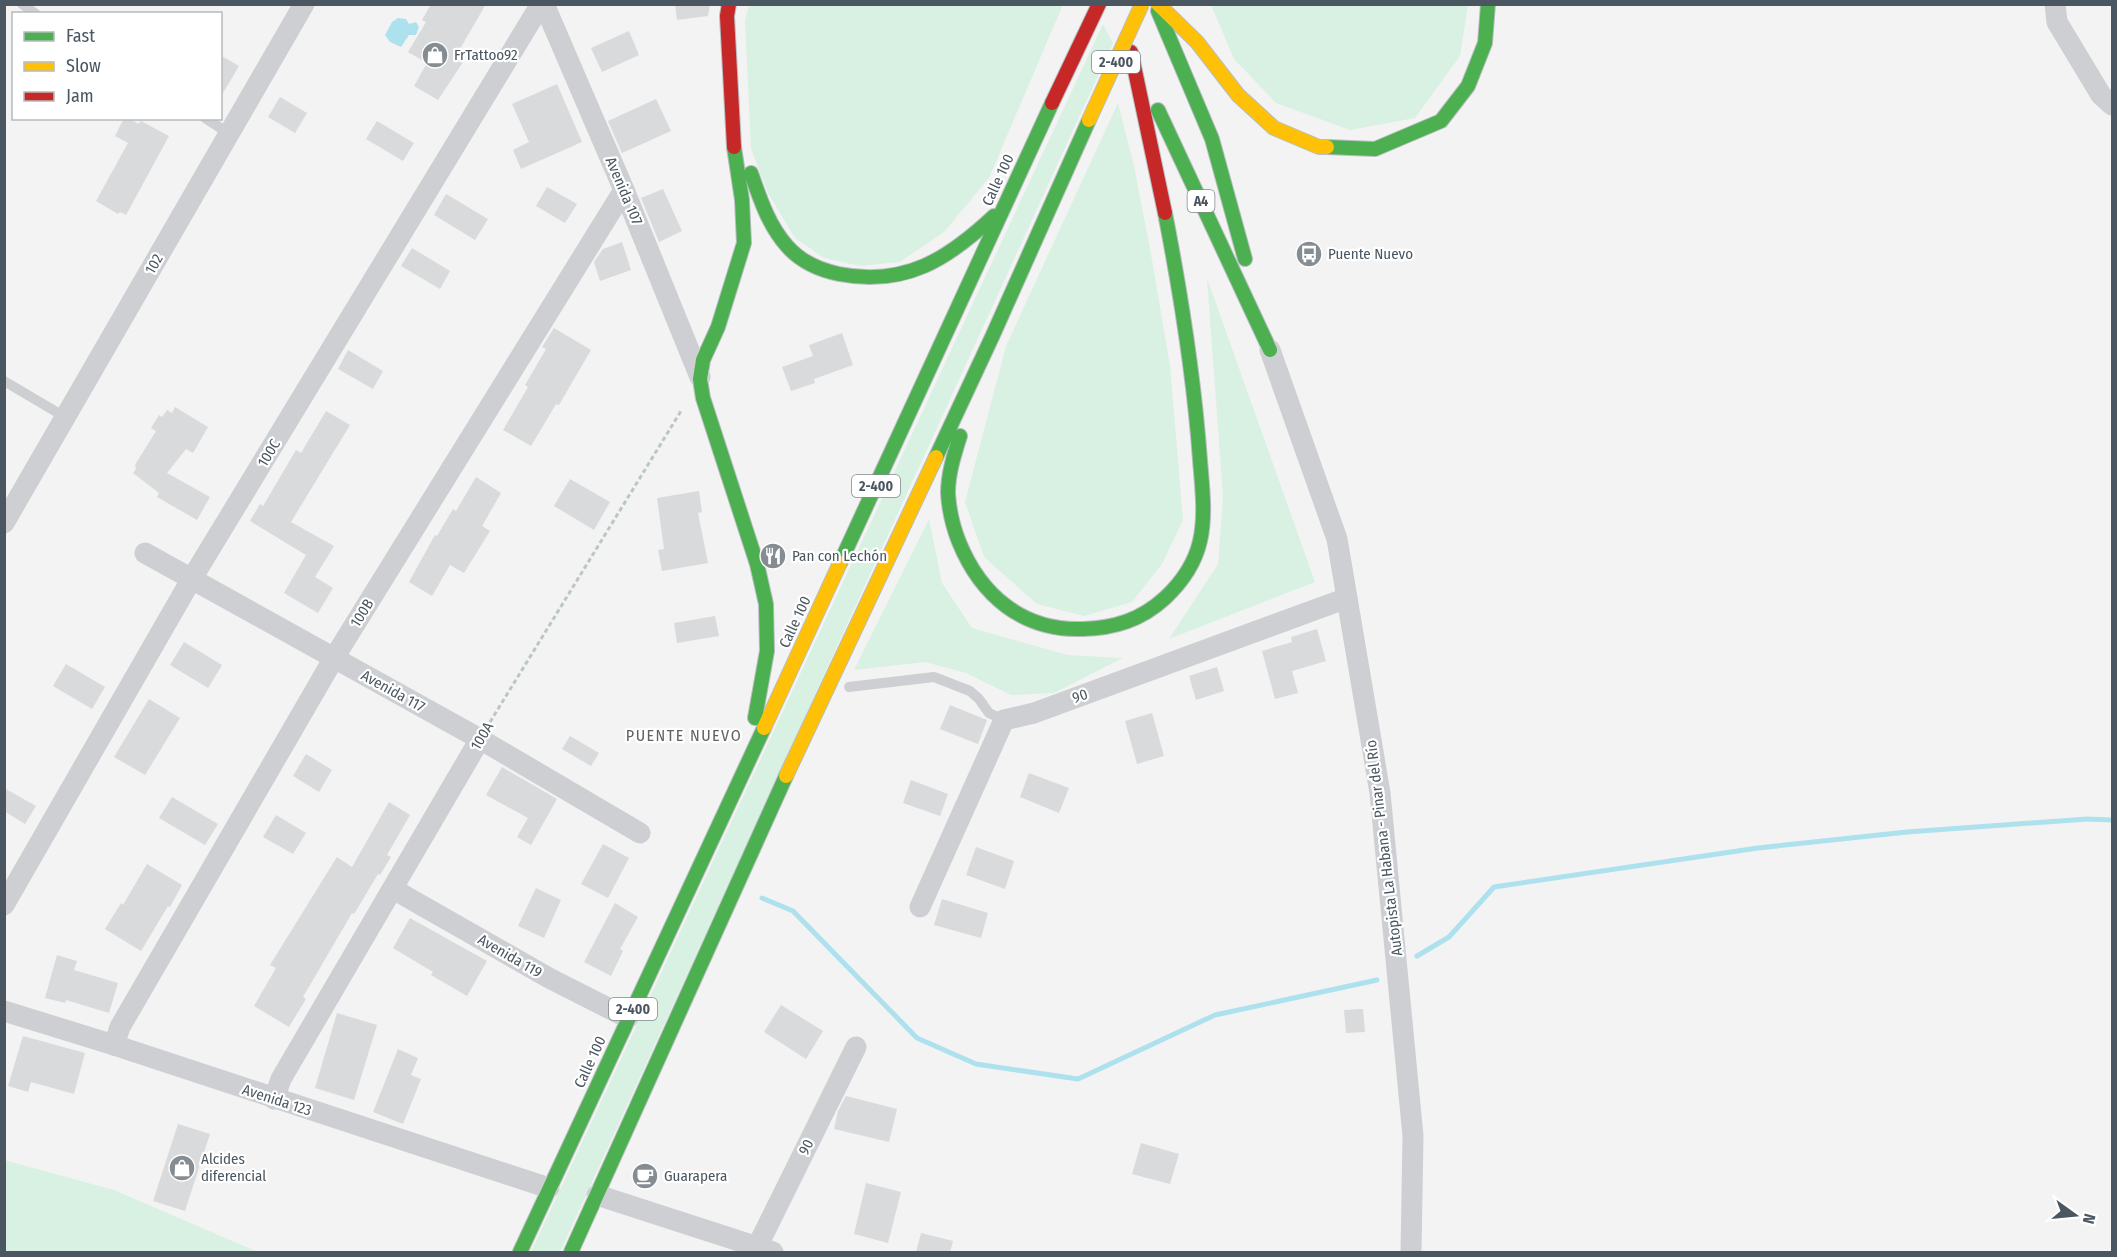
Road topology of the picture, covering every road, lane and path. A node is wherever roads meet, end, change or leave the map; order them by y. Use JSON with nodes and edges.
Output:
{"nodes":[{"id":1,"x":304,"y":4,"type":"edge"},
{"id":2,"x":542,"y":4,"type":"edge"},
{"id":3,"x":729,"y":4,"type":"edge"},
{"id":4,"x":740,"y":4,"type":"edge"},
{"id":5,"x":1099,"y":4,"type":"edge"},
{"id":6,"x":1142,"y":4,"type":"edge"},
{"id":7,"x":1157,"y":4,"type":"edge"},
{"id":8,"x":1488,"y":4,"type":"edge"},
{"id":9,"x":2055,"y":4,"type":"edge"},
{"id":10,"x":1112,"y":14,"type":"edge"},
{"id":11,"x":1186,"y":14,"type":"dead end"},
{"id":12,"x":1197,"y":42,"type":"junction"},
{"id":13,"x":1131,"y":52,"type":"junction"},
{"id":14,"x":2112,"y":105,"type":"edge"},
{"id":15,"x":208,"y":120,"type":"edge"},
{"id":16,"x":230,"y":134,"type":"junction"},
{"id":17,"x":1212,"y":139,"type":"junction"},
{"id":18,"x":624,"y":190,"type":"junction"},
{"id":19,"x":1004,"y":206,"type":"junction"},
{"id":20,"x":992,"y":337,"type":"junction"},
{"id":21,"x":1270,"y":350,"type":"junction"},
{"id":22,"x":700,"y":379,"type":"junction"},
{"id":23,"x":4,"y":381,"type":"edge"},
{"id":24,"x":682,"y":409,"type":"dead end"},
{"id":25,"x":65,"y":417,"type":"junction"},
{"id":26,"x":4,"y":523,"type":"edge"},
{"id":27,"x":145,"y":553,"type":"dead end"},
{"id":28,"x":191,"y":580,"type":"junction"},
{"id":29,"x":1347,"y":598,"type":"junction"},
{"id":30,"x":334,"y":658,"type":"junction"},
{"id":31,"x":849,"y":687,"type":"dead end"},
{"id":32,"x":1004,"y":720,"type":"junction"},
{"id":33,"x":480,"y":739,"type":"junction"},
{"id":34,"x":747,"y":765,"type":"junction"},
{"id":35,"x":640,"y":833,"type":"dead end"},
{"id":36,"x":393,"y":889,"type":"junction"},
{"id":37,"x":4,"y":905,"type":"edge"},
{"id":38,"x":920,"y":907,"type":"dead end"},
{"id":39,"x":4,"y":1011,"type":"edge"},
{"id":40,"x":628,"y":1018,"type":"junction"},
{"id":41,"x":114,"y":1045,"type":"junction"},
{"id":42,"x":856,"y":1047,"type":"dead end"},
{"id":43,"x":274,"y":1099,"type":"junction"},
{"id":44,"x":549,"y":1188,"type":"junction"},
{"id":45,"x":597,"y":1195,"type":"junction"},
{"id":46,"x":765,"y":1250,"type":"edge"},
{"id":47,"x":520,"y":1252,"type":"edge"},
{"id":48,"x":571,"y":1252,"type":"edge"},
{"id":49,"x":1411,"y":1252,"type":"edge"}],
"edges":[{"from":1,"to":16,"type":"street","name":"102"},
{"from":2,"to":18,"type":"street","name":"Avenida 107"},
{"from":2,"to":28,"type":"street","name":"100C"},
{"from":3,"to":22,"type":"highway"},
{"from":4,"to":19,"type":"highway"},
{"from":5,"to":19,"type":"highway","name":"Calle 100","number":"2-400"},
{"from":6,"to":20,"type":"highway","number":"2-400","bridge":true},
{"from":7,"to":12,"type":"highway"},
{"from":7,"to":17,"type":"highway","name":"Autopista La Habana - Pinar del Río","number":"A4"},
{"from":8,"to":12,"type":"highway"},
{"from":9,"to":14,"type":"street"},
{"from":10,"to":13,"type":"highway","name":"Autopista La Habana - Pinar del Río","number":"A4"},
{"from":11,"to":12,"type":"highway","number":"A4"},
{"from":12,"to":17,"type":"highway","number":"A4"},
{"from":13,"to":20,"type":"highway"},
{"from":13,"to":21,"type":"highway","name":"Autopista La Habana - Pinar del Río","number":"A4"},
{"from":15,"to":16,"type":"lane"},
{"from":16,"to":25,"type":"street","name":"102"},
{"from":17,"to":21,"type":"highway","name":"Autopista La Habana - Pinar del Río","number":"A4"},
{"from":18,"to":22,"type":"street","name":"Avenida 107"},
{"from":18,"to":30,"type":"street","name":"100B"},
{"from":19,"to":34,"type":"highway","name":"Calle 100","number":"2-400"},
{"from":20,"to":45,"type":"highway","number":"2-400"},
{"from":21,"to":29,"type":"street","name":"Autopista La Habana - Pinar del Río"},
{"from":22,"to":34,"type":"highway"},
{"from":23,"to":25,"type":"lane"},
{"from":24,"to":33,"type":"path","name":"100A"},
{"from":25,"to":26,"type":"street","name":"102"},
{"from":27,"to":28,"type":"street","name":"Avenida 117"},
{"from":28,"to":30,"type":"street","name":"Avenida 117"},
{"from":28,"to":37,"type":"street","name":"100C"},
{"from":29,"to":32,"type":"street","name":"90"},
{"from":29,"to":49,"type":"street","name":"Autopista La Habana - Pinar del Río"},
{"from":30,"to":33,"type":"street","name":"Avenida 117"},
{"from":30,"to":41,"type":"street","name":"100B"},
{"from":31,"to":32,"type":"lane"},
{"from":32,"to":38,"type":"street"},
{"from":33,"to":35,"type":"street","name":"Avenida 117"},
{"from":33,"to":36,"type":"street","name":"100A"},
{"from":34,"to":40,"type":"highway","name":"Calle 100","number":"2-400"},
{"from":36,"to":40,"type":"street","name":"Avenida 119"},
{"from":36,"to":43,"type":"street","name":"100A"},
{"from":39,"to":41,"type":"street","name":"Avenida 123"},
{"from":40,"to":44,"type":"highway","name":"Calle 100","number":"2-400"},
{"from":41,"to":43,"type":"street","name":"Avenida 123"},
{"from":42,"to":46,"type":"street","name":"90"},
{"from":43,"to":44,"type":"street","name":"Avenida 123"},
{"from":44,"to":47,"type":"highway","name":"Calle 100","number":"2-400"},
{"from":45,"to":46,"type":"street"},
{"from":45,"to":48,"type":"highway","number":"2-400"}]}
